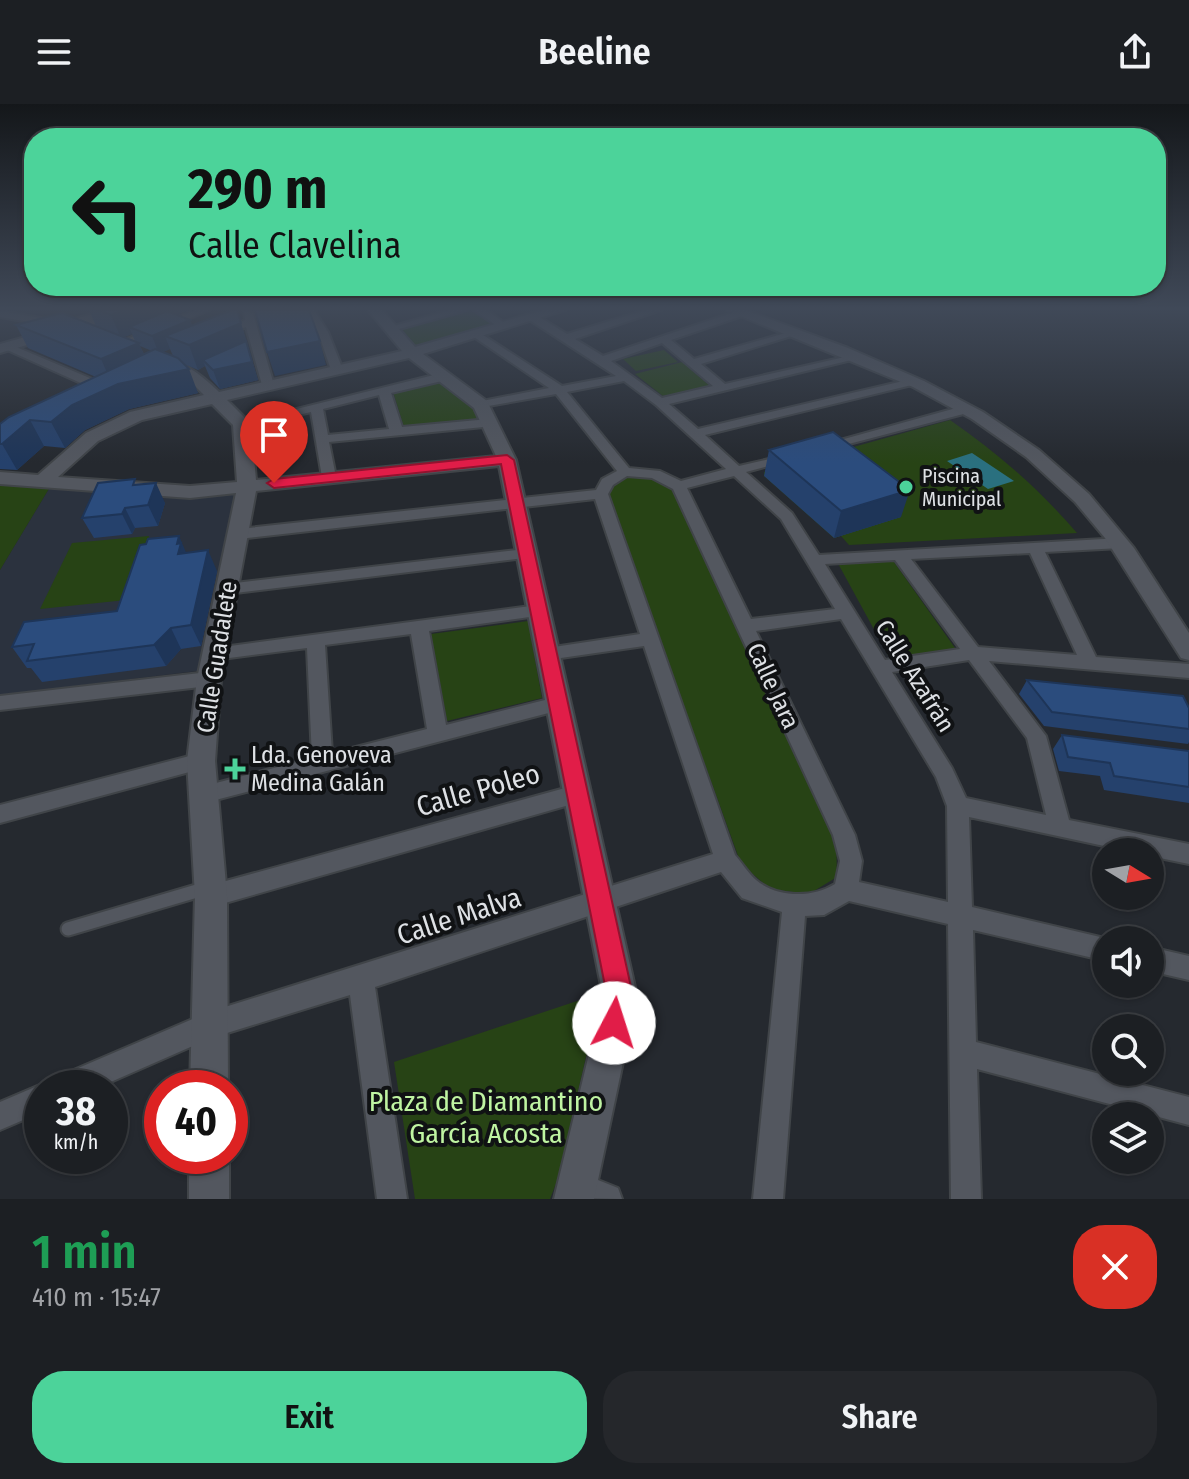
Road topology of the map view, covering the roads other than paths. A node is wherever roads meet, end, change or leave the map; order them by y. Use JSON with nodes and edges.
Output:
{"nodes":[{"id":1,"x":42,"y":361,"type":"edge"},
{"id":2,"x":157,"y":361,"type":"edge"},
{"id":3,"x":261,"y":361,"type":"edge"},
{"id":4,"x":334,"y":361,"type":"edge"},
{"id":5,"x":376,"y":361,"type":"edge"},
{"id":6,"x":422,"y":361,"type":"edge"},
{"id":7,"x":516,"y":361,"type":"edge"},
{"id":8,"x":604,"y":361,"type":"edge"},
{"id":9,"x":699,"y":361,"type":"edge"},
{"id":10,"x":840,"y":361,"type":"edge"},
{"id":11,"x":867,"y":361,"type":"edge"},
{"id":12,"x":692,"y":363,"type":"joint"},
{"id":13,"x":337,"y":370,"type":"junction"},
{"id":14,"x":442,"y":377,"type":"junction"},
{"id":15,"x":627,"y":377,"type":"junction"},
{"id":16,"x":912,"y":381,"type":"junction"},
{"id":17,"x":124,"y":385,"type":"edge"},
{"id":18,"x":268,"y":385,"type":"junction"},
{"id":19,"x":723,"y":388,"type":"junction"},
{"id":20,"x":558,"y":389,"type":"junction"},
{"id":21,"x":110,"y":391,"type":"junction"},
{"id":22,"x":384,"y":391,"type":"junction"},
{"id":23,"x":214,"y":396,"type":"junction"},
{"id":24,"x":97,"y":398,"type":"edge"},
{"id":25,"x":660,"y":402,"type":"junction"},
{"id":26,"x":316,"y":407,"type":"junction"},
{"id":27,"x":967,"y":409,"type":"junction"},
{"id":28,"x":485,"y":414,"type":"junction"},
{"id":29,"x":242,"y":424,"type":"junction"},
{"id":30,"x":397,"y":432,"type":"junction"},
{"id":31,"x":697,"y":433,"type":"junction"},
{"id":32,"x":323,"y":439,"type":"junction"},
{"id":33,"x":812,"y":450,"type":"edge"},
{"id":34,"x":797,"y":454,"type":"edge"},
{"id":35,"x":507,"y":460,"type":"junction"},
{"id":36,"x":739,"y":469,"type":"junction"},
{"id":37,"x":625,"y":472,"type":"junction"},
{"id":38,"x":329,"y":477,"type":"junction"},
{"id":39,"x":0,"y":478,"type":"edge"},
{"id":40,"x":42,"y":481,"type":"junction"},
{"id":41,"x":247,"y":486,"type":"junction"},
{"id":42,"x":679,"y":486,"type":"junction"},
{"id":43,"x":601,"y":494,"type":"junction"},
{"id":44,"x":515,"y":504,"type":"junction"},
{"id":45,"x":239,"y":534,"type":"junction"},
{"id":46,"x":1121,"y":543,"type":"junction"},
{"id":47,"x":1035,"y":547,"type":"junction"},
{"id":48,"x":526,"y":554,"type":"junction"},
{"id":49,"x":899,"y":555,"type":"junction"},
{"id":50,"x":812,"y":560,"type":"junction"},
{"id":51,"x":227,"y":589,"type":"junction"},
{"id":52,"x":538,"y":611,"type":"junction"},
{"id":53,"x":845,"y":613,"type":"junction"},
{"id":54,"x":745,"y":626,"type":"junction"},
{"id":55,"x":419,"y":627,"type":"junction"},
{"id":56,"x":652,"y":639,"type":"junction"},
{"id":57,"x":316,"y":641,"type":"junction"},
{"id":58,"x":1189,"y":652,"type":"edge"},
{"id":59,"x":973,"y":653,"type":"junction"},
{"id":60,"x":214,"y":654,"type":"junction"},
{"id":61,"x":547,"y":654,"type":"junction"},
{"id":62,"x":1090,"y":663,"type":"junction"},
{"id":63,"x":879,"y":668,"type":"junction"},
{"id":64,"x":1189,"y":671,"type":"edge"},
{"id":65,"x":209,"y":679,"type":"junction"},
{"id":66,"x":0,"y":703,"type":"edge"},
{"id":67,"x":557,"y":704,"type":"junction"},
{"id":68,"x":438,"y":734,"type":"junction"},
{"id":69,"x":201,"y":761,"type":"junction"},
{"id":70,"x":322,"y":764,"type":"junction"},
{"id":71,"x":204,"y":794,"type":"junction"},
{"id":72,"x":576,"y":794,"type":"junction"},
{"id":73,"x":958,"y":806,"type":"junction"},
{"id":74,"x":0,"y":814,"type":"edge"},
{"id":75,"x":1060,"y":827,"type":"junction"},
{"id":76,"x":1189,"y":854,"type":"edge"},
{"id":77,"x":726,"y":860,"type":"junction"},
{"id":78,"x":846,"y":890,"type":"junction"},
{"id":79,"x":210,"y":891,"type":"junction"},
{"id":80,"x":599,"y":901,"type":"junction"},
{"id":81,"x":794,"y":906,"type":"junction"},
{"id":82,"x":960,"y":916,"type":"junction"},
{"id":83,"x":68,"y":929,"type":"dead end"},
{"id":84,"x":1092,"y":946,"type":"edge"},
{"id":85,"x":1164,"y":962,"type":"edge"},
{"id":86,"x":1189,"y":968,"type":"edge"},
{"id":87,"x":361,"y":979,"type":"junction"},
{"id":88,"x":209,"y":1025,"type":"junction"},
{"id":89,"x":963,"y":1052,"type":"junction"},
{"id":90,"x":106,"y":1070,"type":"edge"},
{"id":91,"x":209,"y":1070,"type":"edge"},
{"id":92,"x":24,"y":1106,"type":"edge"},
{"id":93,"x":1189,"y":1111,"type":"edge"},
{"id":94,"x":0,"y":1116,"type":"edge"},
{"id":95,"x":209,"y":1174,"type":"edge"},
{"id":96,"x":576,"y":1193,"type":"edge"},
{"id":97,"x":209,"y":1199,"type":"edge"},
{"id":98,"x":392,"y":1199,"type":"edge"},
{"id":99,"x":607,"y":1199,"type":"edge"},
{"id":100,"x":768,"y":1199,"type":"edge"},
{"id":101,"x":966,"y":1199,"type":"edge"}],
"edges":[{"from":1,"to":21,"type":"street"},
{"from":2,"to":23,"type":"street"},
{"from":3,"to":18,"type":"street"},
{"from":4,"to":13,"type":"street"},
{"from":5,"to":13,"type":"street"},
{"from":6,"to":14,"type":"street"},
{"from":7,"to":20,"type":"street"},
{"from":8,"to":15,"type":"street","name":"Calle Azafrán"},
{"from":9,"to":12,"type":"street"},
{"from":10,"to":19,"type":"street"},
{"from":11,"to":16,"type":"street"},
{"from":12,"to":19,"type":"street"},
{"from":13,"to":18,"type":"street"},
{"from":14,"to":22,"type":"street"},
{"from":14,"to":28,"type":"street"},
{"from":15,"to":20,"type":"street"},
{"from":15,"to":25,"type":"street","name":"Calle Azafrán"},
{"from":16,"to":27,"type":"street"},
{"from":16,"to":31,"type":"street"},
{"from":17,"to":21,"type":"street"},
{"from":18,"to":23,"type":"street"},
{"from":19,"to":25,"type":"street"},
{"from":20,"to":28,"type":"street"},
{"from":20,"to":37,"type":"street"},
{"from":21,"to":24,"type":"street"},
{"from":22,"to":26,"type":"street"},
{"from":22,"to":30,"type":"street"},
{"from":23,"to":29,"type":"street"},
{"from":23,"to":40,"type":"street"},
{"from":25,"to":31,"type":"street","name":"Calle Azafrán"},
{"from":26,"to":29,"type":"street"},
{"from":26,"to":32,"type":"street"},
{"from":27,"to":33,"type":"street"},
{"from":27,"to":46,"type":"street"},
{"from":28,"to":30,"type":"street"},
{"from":28,"to":35,"type":"street"},
{"from":29,"to":41,"type":"street","name":"Calle Guadalete"},
{"from":30,"to":32,"type":"street"},
{"from":31,"to":36,"type":"street","name":"Calle Azafrán"},
{"from":32,"to":38,"type":"street"},
{"from":34,"to":36,"type":"street"},
{"from":35,"to":38,"type":"street"},
{"from":35,"to":44,"type":"street"},
{"from":36,"to":42,"type":"street"},
{"from":36,"to":50,"type":"street","name":"Calle Azafrán"},
{"from":37,"to":42,"type":"street"},
{"from":37,"to":43,"type":"street"},
{"from":38,"to":41,"type":"street"},
{"from":39,"to":40,"type":"street"},
{"from":40,"to":41,"type":"street"},
{"from":41,"to":45,"type":"street","name":"Calle Guadalete"},
{"from":42,"to":54,"type":"street","name":"Calle Jara"},
{"from":43,"to":44,"type":"street"},
{"from":43,"to":56,"type":"street"},
{"from":44,"to":45,"type":"street"},
{"from":44,"to":48,"type":"street"},
{"from":45,"to":51,"type":"street","name":"Calle Guadalete"},
{"from":46,"to":47,"type":"street"},
{"from":46,"to":58,"type":"street"},
{"from":47,"to":49,"type":"street"},
{"from":47,"to":62,"type":"street"},
{"from":48,"to":51,"type":"street"},
{"from":48,"to":52,"type":"street"},
{"from":49,"to":50,"type":"street"},
{"from":49,"to":59,"type":"street"},
{"from":50,"to":53,"type":"street","name":"Calle Azafrán"},
{"from":51,"to":60,"type":"street","name":"Calle Guadalete"},
{"from":52,"to":55,"type":"street"},
{"from":52,"to":61,"type":"street"},
{"from":53,"to":54,"type":"street"},
{"from":53,"to":63,"type":"street","name":"Calle Azafrán"},
{"from":54,"to":78,"type":"street","name":"Calle Jara"},
{"from":55,"to":57,"type":"street"},
{"from":55,"to":68,"type":"street"},
{"from":56,"to":61,"type":"street"},
{"from":56,"to":77,"type":"street"},
{"from":57,"to":60,"type":"street"},
{"from":57,"to":70,"type":"street"},
{"from":59,"to":62,"type":"street"},
{"from":59,"to":63,"type":"street"},
{"from":59,"to":75,"type":"street"},
{"from":60,"to":65,"type":"street","name":"Calle Guadalete"},
{"from":61,"to":67,"type":"street"},
{"from":62,"to":64,"type":"street"},
{"from":63,"to":73,"type":"street","name":"Calle Azafrán"},
{"from":65,"to":66,"type":"street"},
{"from":65,"to":69,"type":"street","name":"Calle Guadalete"},
{"from":67,"to":68,"type":"street"},
{"from":67,"to":72,"type":"street"},
{"from":68,"to":70,"type":"street"},
{"from":69,"to":71,"type":"street","name":"Calle Guadalete"},
{"from":69,"to":74,"type":"street"},
{"from":70,"to":71,"type":"street"},
{"from":71,"to":79,"type":"street","name":"Calle Guadalete"},
{"from":72,"to":79,"type":"street","name":"Calle Poleo"},
{"from":72,"to":80,"type":"street"},
{"from":73,"to":75,"type":"street"},
{"from":73,"to":82,"type":"street","name":"Calle Azafrán"},
{"from":75,"to":76,"type":"street"},
{"from":77,"to":80,"type":"street","name":"Calle Malva"},
{"from":77,"to":81,"type":"street"},
{"from":78,"to":81,"type":"street"},
{"from":78,"to":82,"type":"street"},
{"from":79,"to":83,"type":"lane"},
{"from":79,"to":88,"type":"street","name":"Calle Guadalete"},
{"from":80,"to":87,"type":"street","name":"Calle Malva"},
{"from":80,"to":96,"type":"street"},
{"from":81,"to":100,"type":"street"},
{"from":82,"to":84,"type":"street"},
{"from":82,"to":89,"type":"street","name":"Calle Azafrán"},
{"from":85,"to":86,"type":"street"},
{"from":87,"to":88,"type":"street","name":"Calle Malva"},
{"from":87,"to":98,"type":"street"},
{"from":88,"to":90,"type":"street","name":"Calle Malva"},
{"from":88,"to":91,"type":"street","name":"Calle Guadalete"},
{"from":89,"to":93,"type":"street"},
{"from":89,"to":101,"type":"street","name":"Calle Azafrán"},
{"from":92,"to":94,"type":"street"},
{"from":95,"to":97,"type":"street"},
{"from":96,"to":99,"type":"street"}]}
